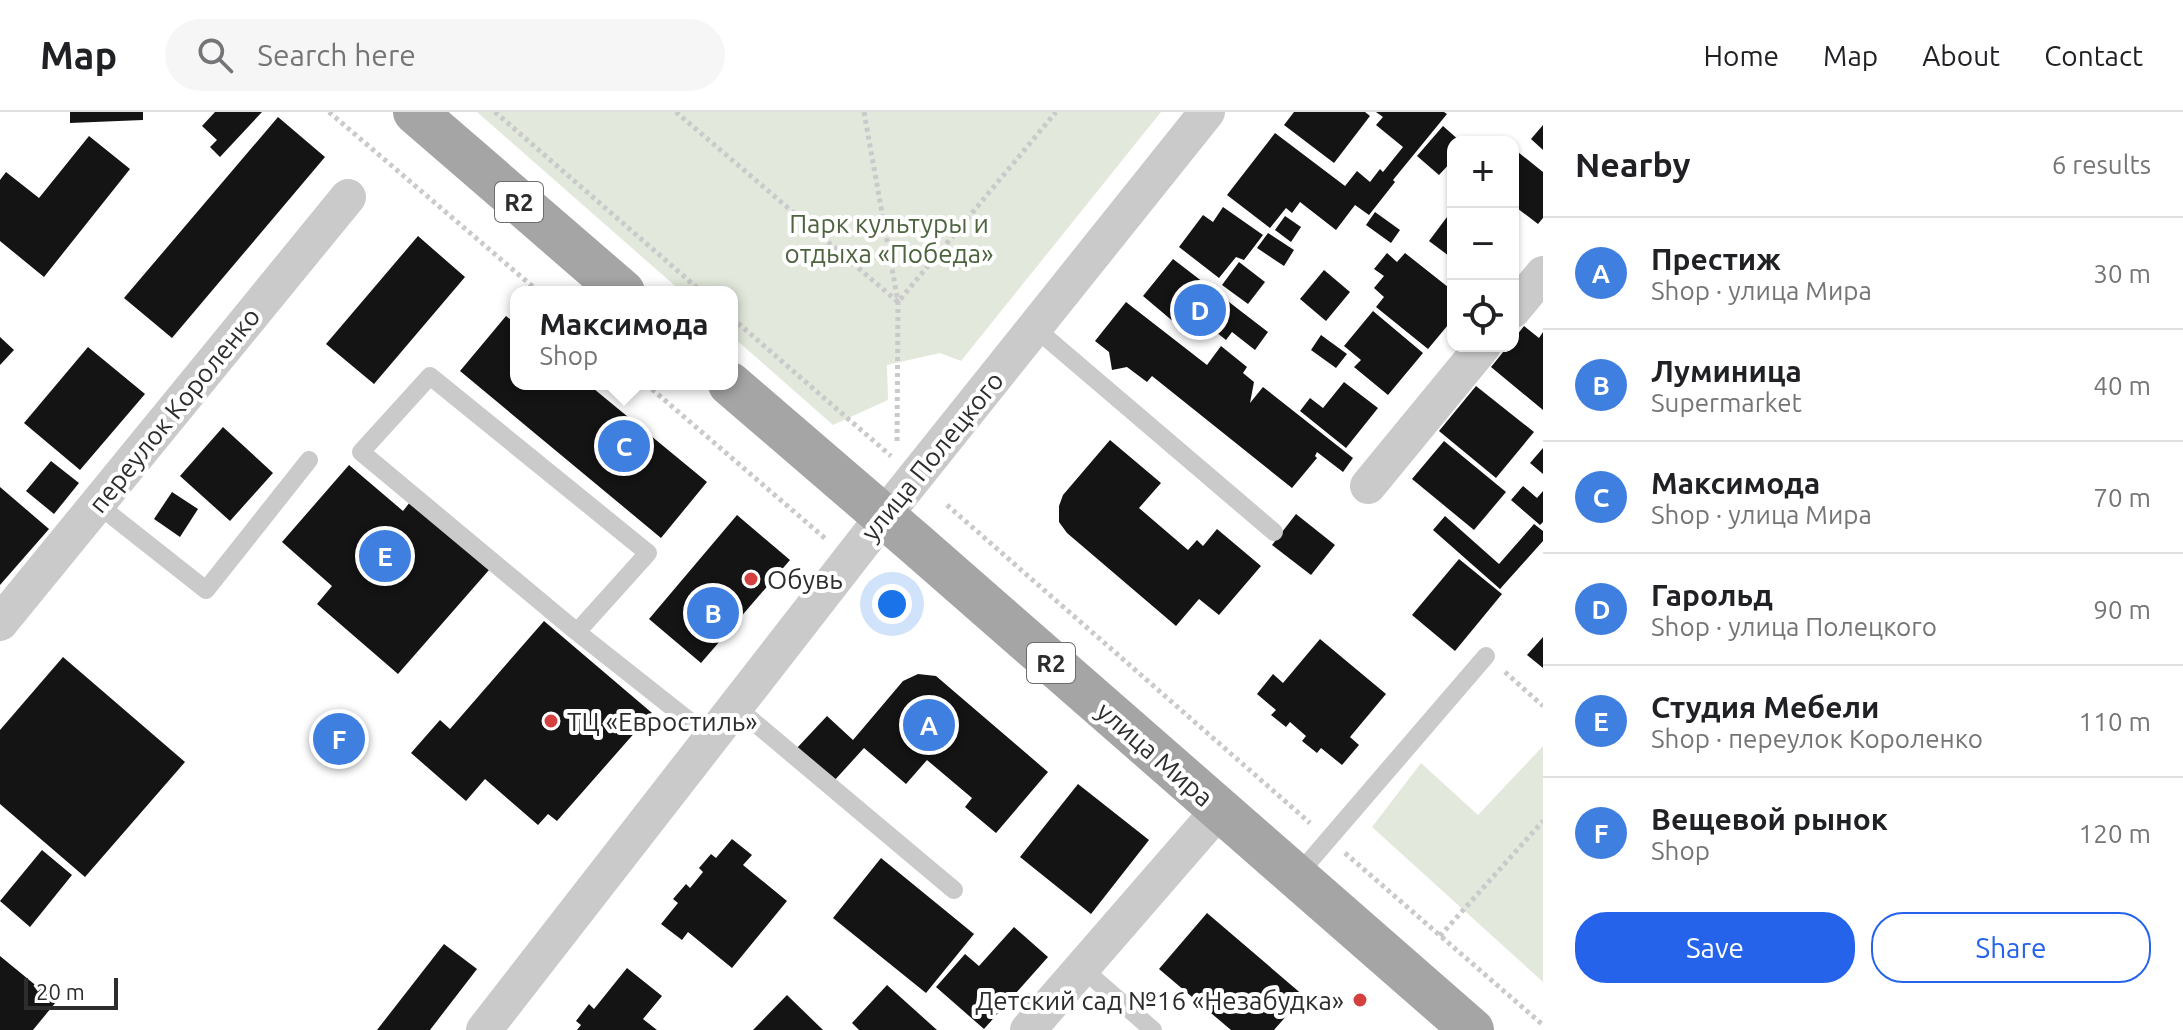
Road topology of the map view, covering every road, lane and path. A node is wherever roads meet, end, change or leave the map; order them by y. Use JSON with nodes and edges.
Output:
{"nodes":[{"id":1,"x":329,"y":112,"type":"edge"},
{"id":2,"x":415,"y":112,"type":"edge"},
{"id":3,"x":495,"y":112,"type":"edge"},
{"id":4,"x":676,"y":112,"type":"edge"},
{"id":5,"x":864,"y":112,"type":"edge"},
{"id":6,"x":1056,"y":112,"type":"edge"},
{"id":7,"x":1207,"y":112,"type":"edge"},
{"id":8,"x":348,"y":197,"type":"dead end"},
{"id":9,"x":1543,"y":274,"type":"edge"},
{"id":10,"x":532,"y":286,"type":"edge"},
{"id":11,"x":616,"y":286,"type":"edge"},
{"id":12,"x":695,"y":286,"type":"edge"},
{"id":13,"x":898,"y":302,"type":"junction"},
{"id":14,"x":1519,"y":303,"type":"edge"},
{"id":15,"x":738,"y":323,"type":"edge"},
{"id":16,"x":1035,"y":328,"type":"junction"},
{"id":17,"x":1478,"y":352,"type":"edge"},
{"id":18,"x":653,"y":390,"type":"edge"},
{"id":19,"x":737,"y":390,"type":"edge"},
{"id":20,"x":309,"y":460,"type":"dead end"},
{"id":21,"x":1368,"y":486,"type":"dead end"},
{"id":22,"x":97,"y":504,"type":"junction"},
{"id":23,"x":947,"y":505,"type":"dead end"},
{"id":24,"x":883,"y":517,"type":"junction"},
{"id":25,"x":1274,"y":532,"type":"dead end"},
{"id":26,"x":828,"y":540,"type":"dead end"},
{"id":27,"x":0,"y":623,"type":"edge"},
{"id":28,"x":577,"y":632,"type":"junction"},
{"id":29,"x":1486,"y":656,"type":"joint"},
{"id":30,"x":1543,"y":706,"type":"edge"},
{"id":31,"x":736,"y":707,"type":"junction"},
{"id":32,"x":711,"y":738,"type":"junction"},
{"id":33,"x":1219,"y":810,"type":"junction"},
{"id":34,"x":1543,"y":821,"type":"edge"},
{"id":35,"x":1329,"y":839,"type":"junction"},
{"id":36,"x":1296,"y":877,"type":"junction"},
{"id":37,"x":954,"y":890,"type":"dead end"},
{"id":38,"x":1440,"y":936,"type":"junction"},
{"id":39,"x":1082,"y":968,"type":"junction"},
{"id":40,"x":1543,"y":1025,"type":"edge"},
{"id":41,"x":484,"y":1030,"type":"edge"},
{"id":42,"x":1028,"y":1030,"type":"edge"},
{"id":43,"x":1153,"y":1030,"type":"edge"},
{"id":44,"x":1472,"y":1030,"type":"edge"}],
"edges":[{"from":1,"to":10,"type":"path"},
{"from":2,"to":11,"type":"main road","number":"R2"},
{"from":3,"to":12,"type":"path"},
{"from":4,"to":13,"type":"path"},
{"from":5,"to":13,"type":"path"},
{"from":6,"to":13,"type":"path"},
{"from":7,"to":16,"type":"street","name":"улица Полецкого"},
{"from":8,"to":22,"type":"street","name":"переулок Короленко"},
{"from":9,"to":14,"type":"street"},
{"from":13,"to":15,"type":"path"},
{"from":16,"to":24,"type":"street","name":"улица Полецкого"},
{"from":16,"to":25,"type":"lane"},
{"from":17,"to":21,"type":"street"},
{"from":18,"to":26,"type":"path"},
{"from":19,"to":24,"type":"main road","name":"улица Мира","number":"R2"},
{"from":20,"to":22,"type":"lane"},
{"from":22,"to":27,"type":"street","name":"переулок Короленко"},
{"from":23,"to":35,"type":"path"},
{"from":24,"to":31,"type":"street","name":"улица Полецкого"},
{"from":24,"to":33,"type":"main road","name":"улица Мира","number":"R2"},
{"from":28,"to":28,"type":"lane"},
{"from":28,"to":32,"type":"lane"},
{"from":29,"to":30,"type":"path"},
{"from":29,"to":35,"type":"lane"},
{"from":31,"to":32,"type":"street","name":"улица Полецкого"},
{"from":31,"to":37,"type":"lane"},
{"from":32,"to":41,"type":"street","name":"улица Полецкого"},
{"from":33,"to":36,"type":"main road","name":"улица Мира","number":"R2"},
{"from":33,"to":39,"type":"street"},
{"from":34,"to":38,"type":"path"},
{"from":35,"to":36,"type":"lane"},
{"from":35,"to":38,"type":"path"},
{"from":36,"to":44,"type":"main road","name":"улица Мира","number":"R2"},
{"from":38,"to":40,"type":"path"},
{"from":39,"to":42,"type":"street"},
{"from":39,"to":43,"type":"lane"}]}
